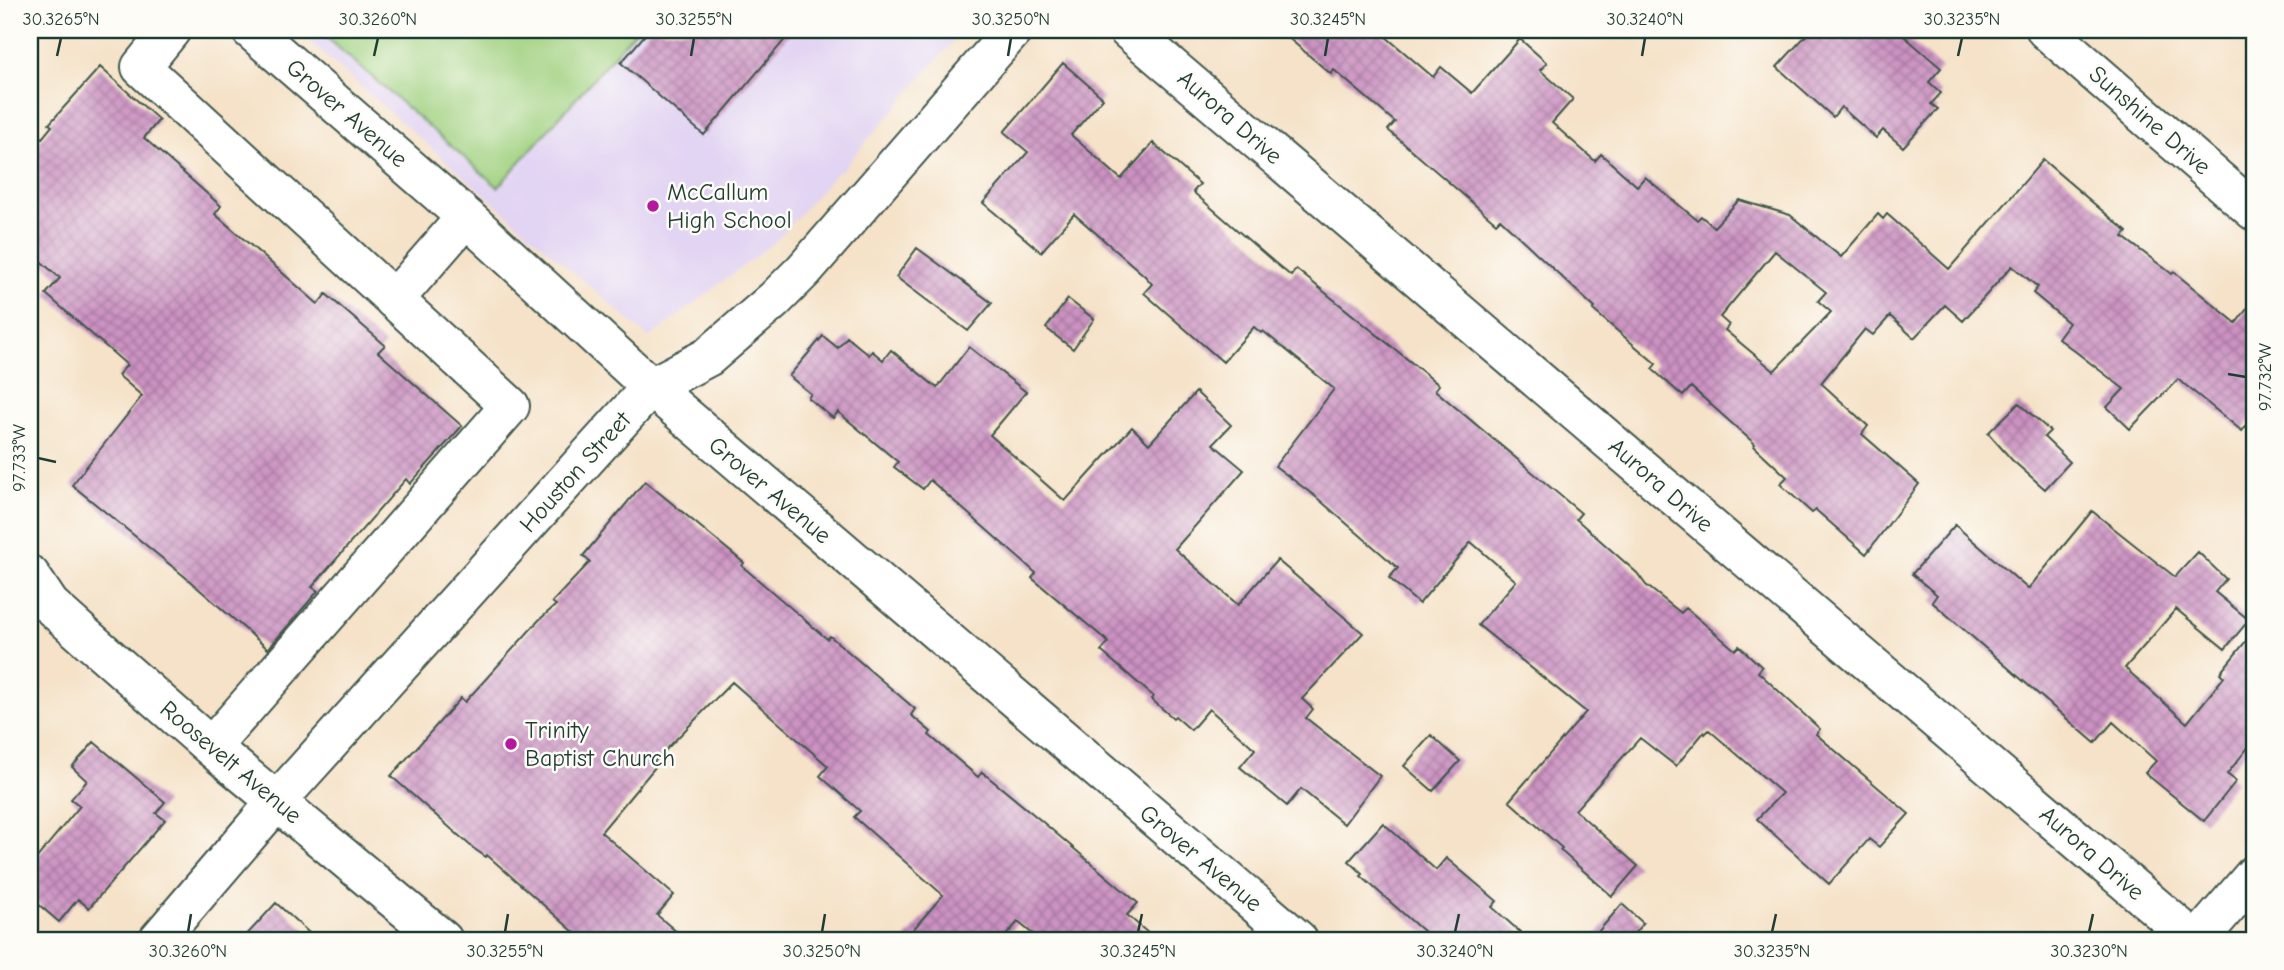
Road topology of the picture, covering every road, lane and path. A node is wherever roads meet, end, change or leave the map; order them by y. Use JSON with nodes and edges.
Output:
{"nodes":[{"id":1,"x":171,"y":30,"type":"edge"},
{"id":2,"x":251,"y":30,"type":"edge"},
{"id":3,"x":1013,"y":30,"type":"edge"},
{"id":4,"x":1128,"y":30,"type":"edge"},
{"id":5,"x":2046,"y":30,"type":"edge"},
{"id":6,"x":2254,"y":211,"type":"edge"},
{"id":7,"x":466,"y":217,"type":"junction"},
{"id":8,"x":394,"y":300,"type":"junction"},
{"id":9,"x":651,"y":387,"type":"junction"},
{"id":10,"x":30,"y":575,"type":"edge"},
{"id":11,"x":211,"y":747,"type":"junction"},
{"id":12,"x":277,"y":801,"type":"junction"},
{"id":13,"x":2254,"y":875,"type":"edge"},
{"id":14,"x":158,"y":940,"type":"edge"},
{"id":15,"x":443,"y":940,"type":"edge"},
{"id":16,"x":1298,"y":940,"type":"edge"},
{"id":17,"x":2196,"y":940,"type":"edge"}],
"edges":[{"from":1,"to":8,"type":"street"},
{"from":2,"to":7,"type":"street","name":"Grover Avenue"},
{"from":3,"to":9,"type":"street","name":"Houston Street"},
{"from":4,"to":17,"type":"street","name":"Aurora Drive"},
{"from":5,"to":6,"type":"street","name":"Sunshine Drive"},
{"from":7,"to":8,"type":"street"},
{"from":7,"to":9,"type":"street","name":"Grover Avenue"},
{"from":8,"to":11,"type":"street"},
{"from":9,"to":12,"type":"street","name":"Houston Street"},
{"from":9,"to":16,"type":"street","name":"Grover Avenue"},
{"from":10,"to":11,"type":"street","name":"Roosevelt Avenue"},
{"from":11,"to":12,"type":"street","name":"Roosevelt Avenue"},
{"from":12,"to":14,"type":"street","name":"Houston Street"},
{"from":12,"to":15,"type":"street","name":"Roosevelt Avenue"},
{"from":13,"to":17,"type":"street"}]}
